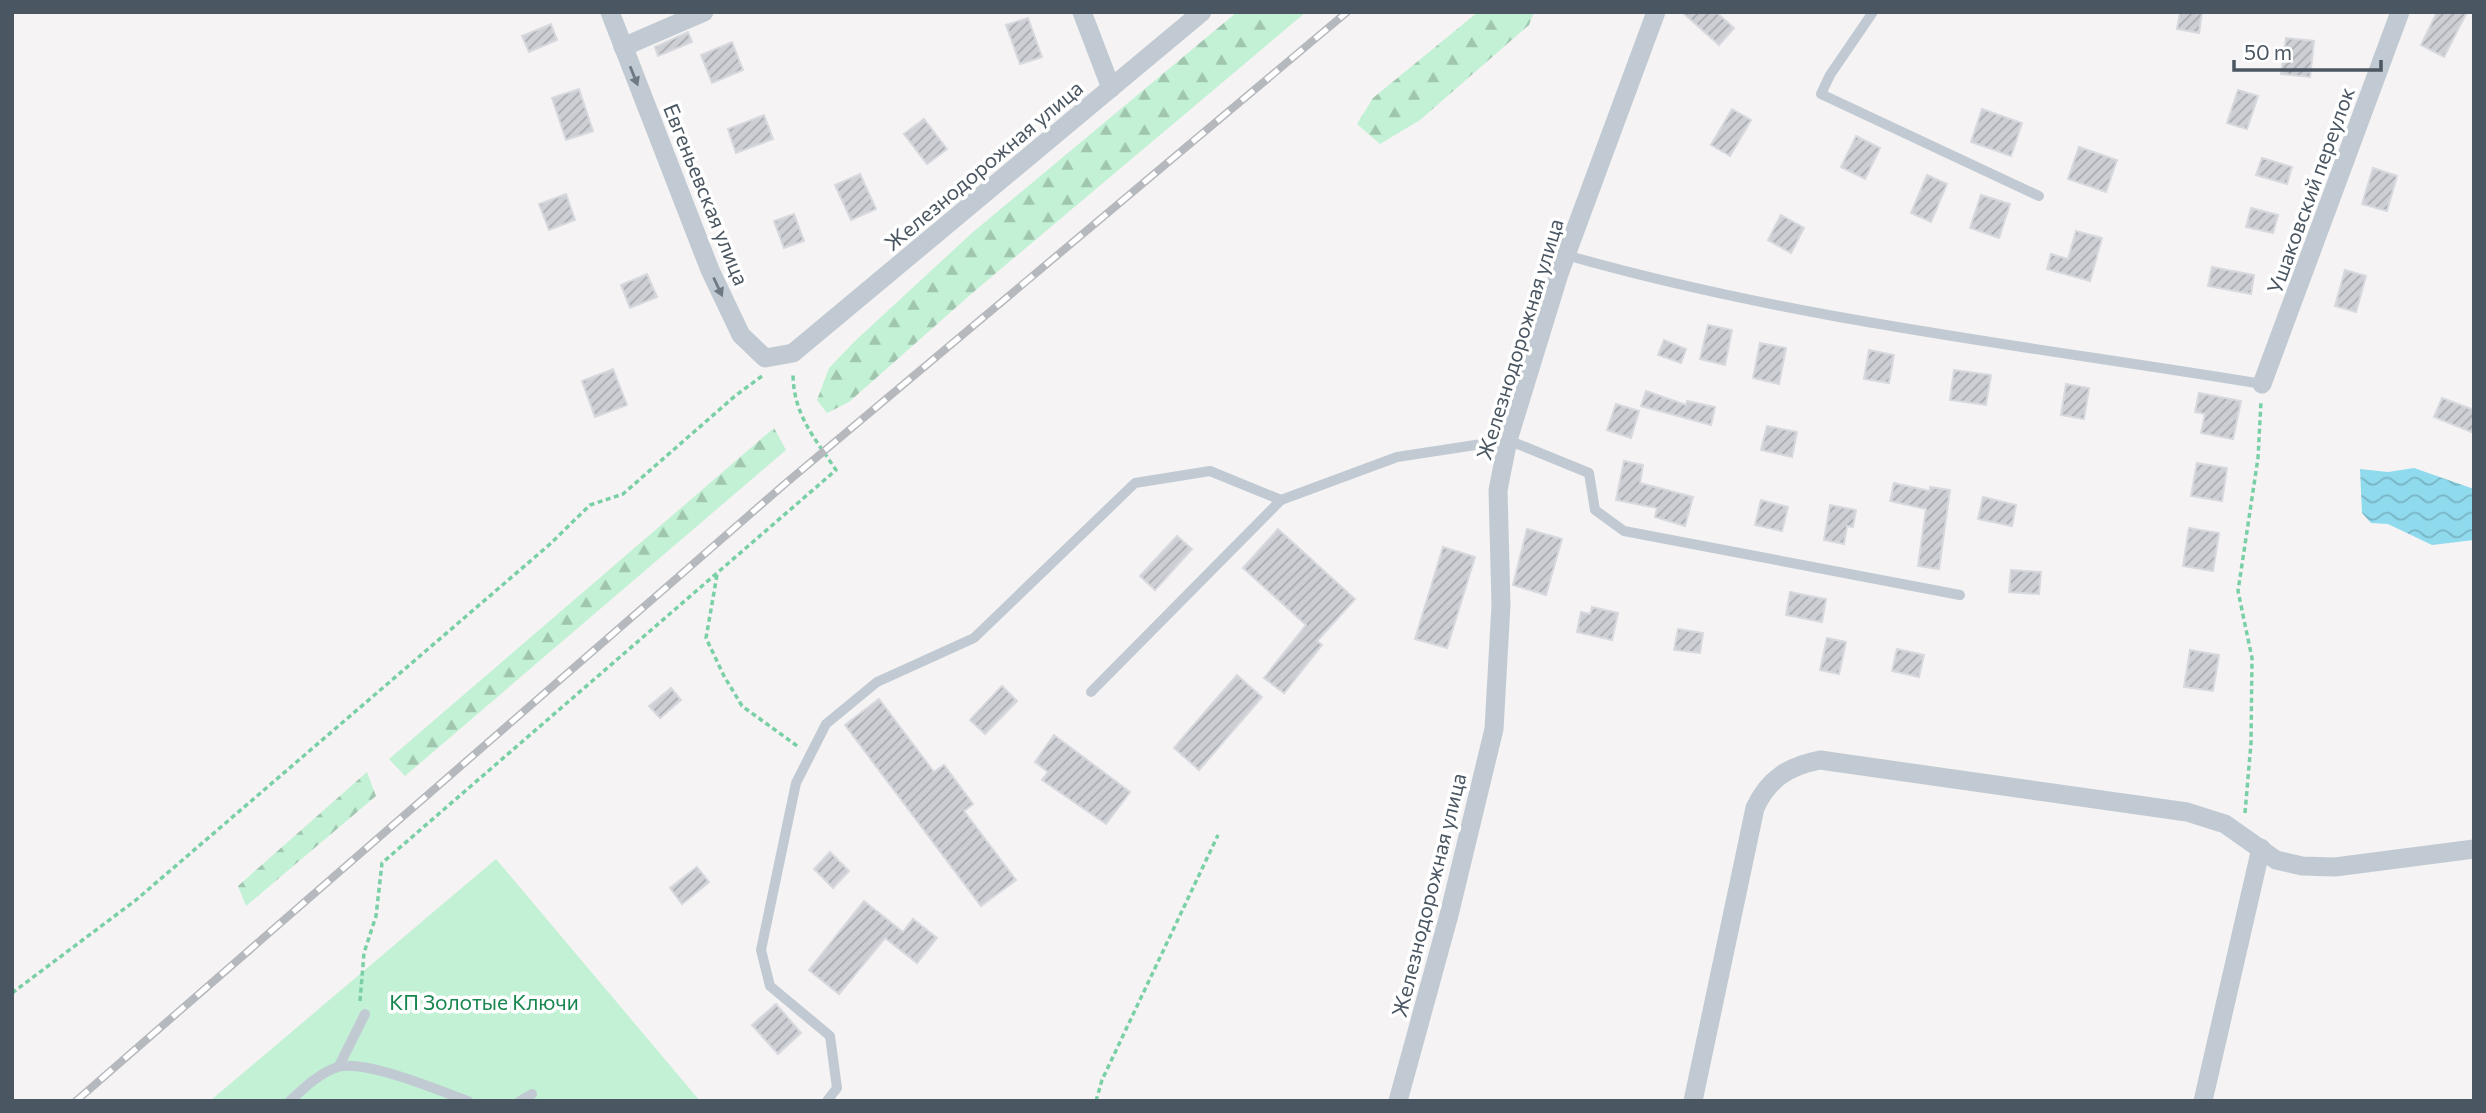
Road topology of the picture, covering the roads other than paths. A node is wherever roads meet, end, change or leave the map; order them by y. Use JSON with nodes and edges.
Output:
{"nodes":[{"id":1,"x":610,"y":12,"type":"edge"},
{"id":2,"x":704,"y":12,"type":"edge"},
{"id":3,"x":1082,"y":12,"type":"edge"},
{"id":4,"x":1202,"y":12,"type":"edge"},
{"id":5,"x":1656,"y":12,"type":"edge"},
{"id":6,"x":1873,"y":12,"type":"edge"},
{"id":7,"x":2400,"y":12,"type":"edge"},
{"id":8,"x":623,"y":47,"type":"junction"},
{"id":9,"x":1111,"y":88,"type":"junction"},
{"id":10,"x":2039,"y":195,"type":"dead end"},
{"id":11,"x":1566,"y":255,"type":"junction"},
{"id":12,"x":793,"y":353,"type":"joint"},
{"id":13,"x":2262,"y":384,"type":"joint"},
{"id":14,"x":1508,"y":440,"type":"junction"},
{"id":15,"x":1281,"y":500,"type":"junction"},
{"id":16,"x":1960,"y":595,"type":"dead end"},
{"id":17,"x":1091,"y":692,"type":"dead end"},
{"id":18,"x":2255,"y":844,"type":"junction"},
{"id":19,"x":2474,"y":849,"type":"edge"},
{"id":20,"x":365,"y":1014,"type":"dead end"},
{"id":21,"x":339,"y":1066,"type":"junction"},
{"id":22,"x":532,"y":1094,"type":"dead end"},
{"id":23,"x":290,"y":1101,"type":"edge"},
{"id":24,"x":468,"y":1101,"type":"edge"},
{"id":25,"x":520,"y":1101,"type":"edge"},
{"id":26,"x":827,"y":1101,"type":"edge"},
{"id":27,"x":1398,"y":1101,"type":"edge"},
{"id":28,"x":1693,"y":1101,"type":"edge"},
{"id":29,"x":2203,"y":1101,"type":"edge"}],
"edges":[{"from":1,"to":8,"type":"street","name":"Евгеньевская улица"},
{"from":2,"to":8,"type":"street"},
{"from":3,"to":9,"type":"street"},
{"from":4,"to":9,"type":"street","name":"Железнодорожная улица"},
{"from":5,"to":11,"type":"street","name":"Железнодорожная улица"},
{"from":6,"to":10,"type":"lane"},
{"from":7,"to":13,"type":"street","name":"Ушаковский переулок"},
{"from":8,"to":12,"type":"street","name":"Евгеньевская улица","one_way":true},
{"from":9,"to":12,"type":"street","name":"Железнодорожная улица"},
{"from":11,"to":13,"type":"lane"},
{"from":11,"to":14,"type":"street","name":"Железнодорожная улица"},
{"from":14,"to":15,"type":"lane"},
{"from":14,"to":16,"type":"lane"},
{"from":14,"to":27,"type":"street","name":"Железнодорожная улица"},
{"from":15,"to":17,"type":"lane"},
{"from":15,"to":26,"type":"lane"},
{"from":18,"to":19,"type":"street"},
{"from":18,"to":28,"type":"street"},
{"from":18,"to":29,"type":"street"},
{"from":20,"to":21,"type":"lane"},
{"from":21,"to":23,"type":"lane"},
{"from":21,"to":24,"type":"lane"},
{"from":22,"to":25,"type":"lane"}]}
